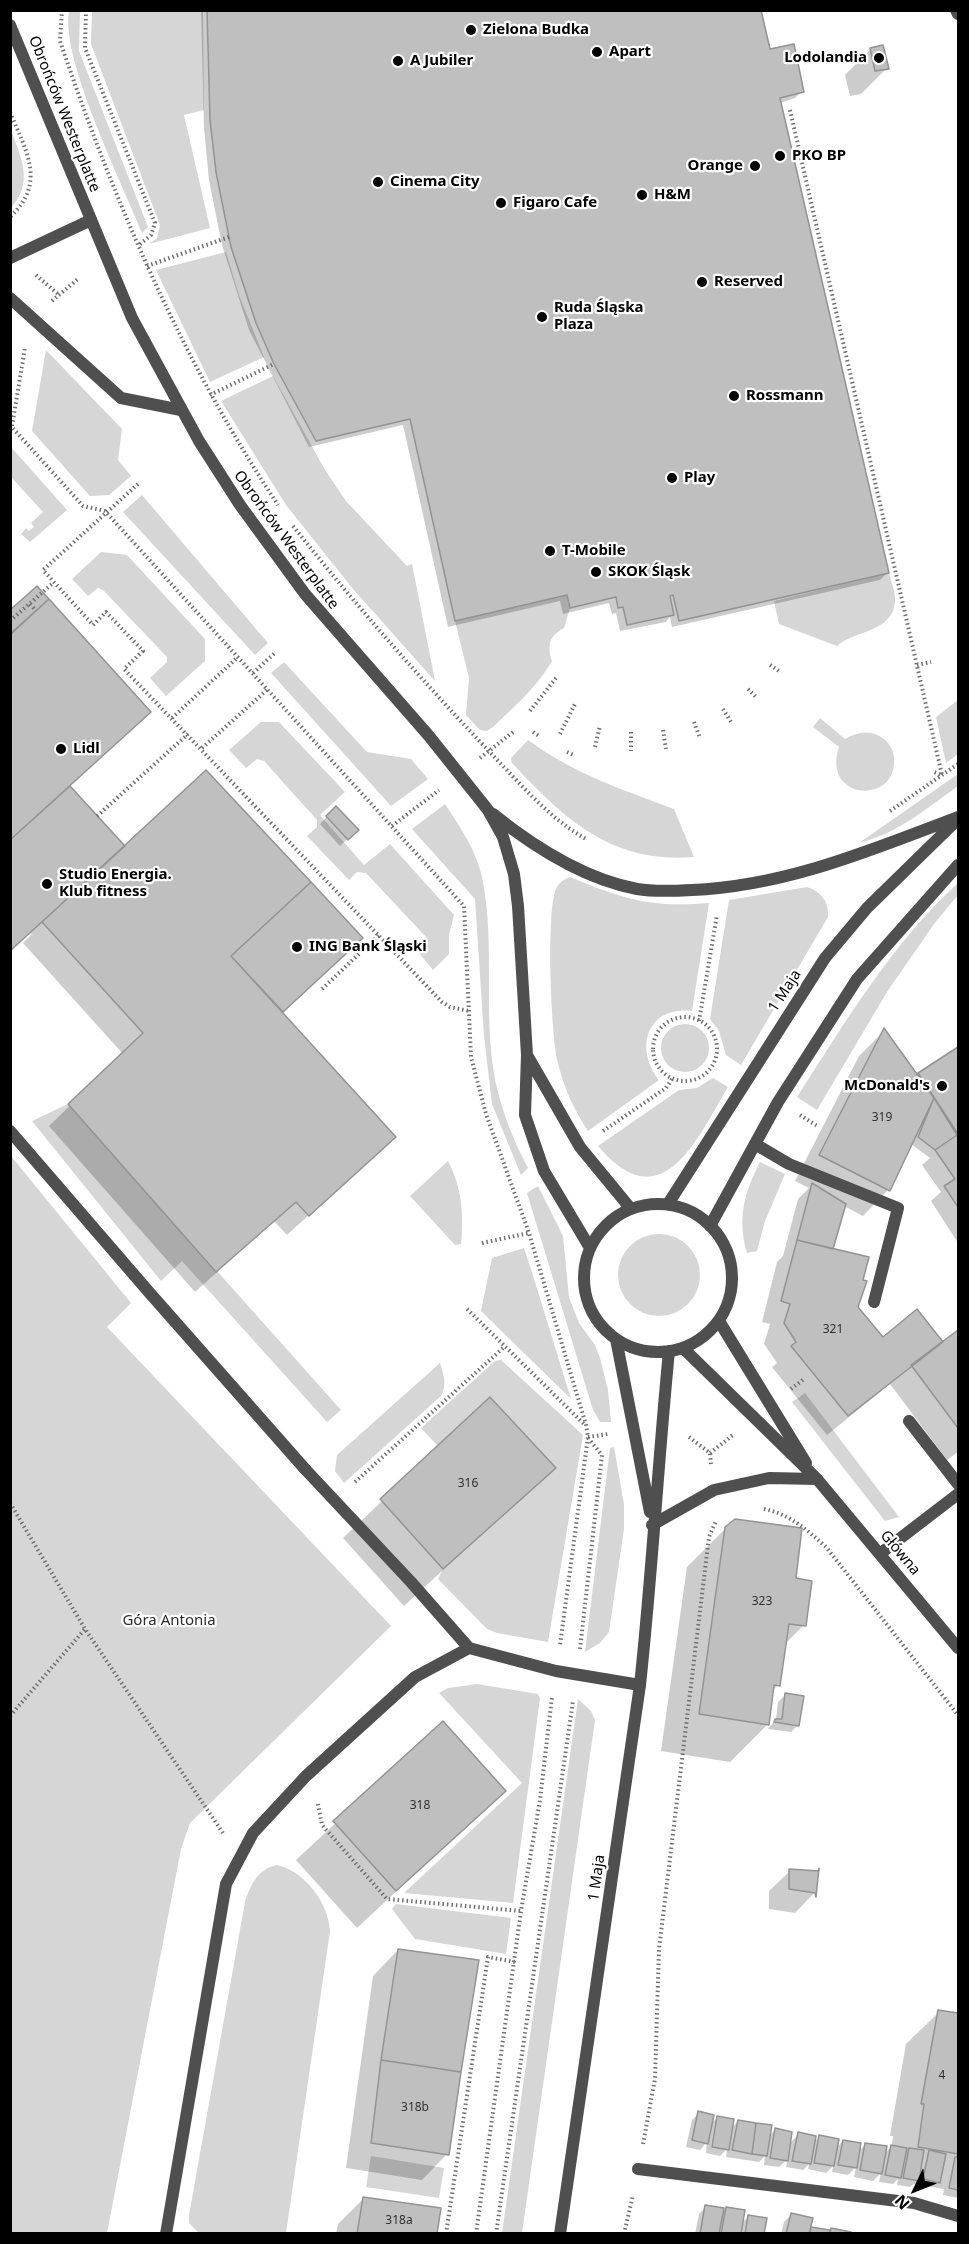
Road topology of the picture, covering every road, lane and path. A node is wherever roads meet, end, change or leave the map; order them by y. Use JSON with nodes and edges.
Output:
{"nodes":[{"id":1,"x":62,"y":10,"type":"edge"},
{"id":2,"x":86,"y":10,"type":"edge"},
{"id":3,"x":10,"y":25,"type":"edge"},
{"id":4,"x":790,"y":110,"type":"dead end"},
{"id":5,"x":10,"y":112,"type":"edge"},
{"id":6,"x":10,"y":217,"type":"edge"},
{"id":7,"x":91,"y":220,"type":"junction"},
{"id":8,"x":229,"y":237,"type":"dead end"},
{"id":9,"x":138,"y":246,"type":"junction"},
{"id":10,"x":10,"y":258,"type":"edge"},
{"id":11,"x":147,"y":266,"type":"junction"},
{"id":12,"x":33,"y":272,"type":"dead end"},
{"id":13,"x":79,"y":278,"type":"dead end"},
{"id":14,"x":58,"y":294,"type":"junction"},
{"id":15,"x":10,"y":298,"type":"edge"},
{"id":16,"x":48,"y":305,"type":"dead end"},
{"id":17,"x":26,"y":345,"type":"dead end"},
{"id":18,"x":274,"y":364,"type":"dead end"},
{"id":19,"x":210,"y":395,"type":"junction"},
{"id":20,"x":181,"y":410,"type":"junction"},
{"id":21,"x":11,"y":426,"type":"edge"},
{"id":22,"x":138,"y":484,"type":"dead end"},
{"id":23,"x":105,"y":511,"type":"junction"},
{"id":24,"x":284,"y":515,"type":"dead end"},
{"id":25,"x":291,"y":524,"type":"dead end"},
{"id":26,"x":53,"y":583,"type":"junction"},
{"id":27,"x":30,"y":604,"type":"junction"},
{"id":28,"x":36,"y":611,"type":"dead end"},
{"id":29,"x":906,"y":618,"type":"junction"},
{"id":30,"x":899,"y":619,"type":"dead end"},
{"id":31,"x":10,"y":621,"type":"edge"},
{"id":32,"x":276,"y":652,"type":"dead end"},
{"id":33,"x":238,"y":657,"type":"junction"},
{"id":34,"x":931,"y":662,"type":"dead end"},
{"id":35,"x":770,"y":665,"type":"dead end"},
{"id":36,"x":917,"y":665,"type":"junction"},
{"id":37,"x":779,"y":672,"type":"dead end"},
{"id":38,"x":253,"y":673,"type":"junction"},
{"id":39,"x":556,"y":678,"type":"dead end"},
{"id":40,"x":268,"y":689,"type":"junction"},
{"id":41,"x":748,"y":689,"type":"dead end"},
{"id":42,"x":757,"y":698,"type":"dead end"},
{"id":43,"x":575,"y":704,"type":"dead end"},
{"id":44,"x":723,"y":709,"type":"dead end"},
{"id":45,"x":531,"y":711,"type":"dead end"},
{"id":46,"x":172,"y":718,"type":"junction"},
{"id":47,"x":694,"y":722,"type":"dead end"},
{"id":48,"x":731,"y":722,"type":"dead end"},
{"id":49,"x":600,"y":726,"type":"dead end"},
{"id":50,"x":663,"y":730,"type":"dead end"},
{"id":51,"x":513,"y":732,"type":"dead end"},
{"id":52,"x":533,"y":732,"type":"dead end"},
{"id":53,"x":631,"y":732,"type":"dead end"},
{"id":54,"x":188,"y":734,"type":"junction"},
{"id":55,"x":560,"y":734,"type":"dead end"},
{"id":56,"x":539,"y":736,"type":"dead end"},
{"id":57,"x":699,"y":738,"type":"dead end"},
{"id":58,"x":595,"y":747,"type":"dead end"},
{"id":59,"x":202,"y":748,"type":"junction"},
{"id":60,"x":666,"y":749,"type":"dead end"},
{"id":61,"x":489,"y":751,"type":"junction"},
{"id":62,"x":631,"y":751,"type":"dead end"},
{"id":63,"x":567,"y":752,"type":"dead end"},
{"id":64,"x":574,"y":754,"type":"dead end"},
{"id":65,"x":472,"y":764,"type":"dead end"},
{"id":66,"x":958,"y":764,"type":"edge"},
{"id":67,"x":934,"y":772,"type":"dead end"},
{"id":68,"x":942,"y":775,"type":"junction"},
{"id":69,"x":445,"y":785,"type":"dead end"},
{"id":70,"x":488,"y":810,"type":"junction"},
{"id":71,"x":887,"y":813,"type":"dead end"},
{"id":72,"x":97,"y":816,"type":"dead end"},
{"id":73,"x":958,"y":818,"type":"edge"},
{"id":74,"x":392,"y":826,"type":"junction"},
{"id":75,"x":595,"y":844,"type":"dead end"},
{"id":76,"x":958,"y":865,"type":"edge"},
{"id":77,"x":464,"y":906,"type":"dead end"},
{"id":78,"x":717,"y":913,"type":"dead end"},
{"id":79,"x":379,"y":935,"type":"junction"},
{"id":80,"x":322,"y":989,"type":"dead end"},
{"id":81,"x":469,"y":1011,"type":"dead end"},
{"id":82,"x":699,"y":1020,"type":"junction"},
{"id":83,"x":527,"y":1054,"type":"junction"},
{"id":84,"x":672,"y":1079,"type":"junction"},
{"id":85,"x":10,"y":1131,"type":"edge"},
{"id":86,"x":602,"y":1132,"type":"dead end"},
{"id":87,"x":755,"y":1144,"type":"junction"},
{"id":88,"x":668,"y":1204,"type":"junction"},
{"id":89,"x":631,"y":1209,"type":"junction"},
{"id":90,"x":710,"y":1226,"type":"junction"},
{"id":91,"x":529,"y":1233,"type":"dead end"},
{"id":92,"x":482,"y":1243,"type":"dead end"},
{"id":93,"x":590,"y":1248,"type":"junction"},
{"id":94,"x":874,"y":1302,"type":"dead end"},
{"id":95,"x":467,"y":1309,"type":"dead end"},
{"id":96,"x":719,"y":1321,"type":"junction"},
{"id":97,"x":616,"y":1339,"type":"junction"},
{"id":98,"x":503,"y":1348,"type":"junction"},
{"id":99,"x":683,"y":1348,"type":"junction"},
{"id":100,"x":669,"y":1351,"type":"junction"},
{"id":101,"x":909,"y":1421,"type":"dead end"},
{"id":102,"x":586,"y":1425,"type":"dead end"},
{"id":103,"x":710,"y":1453,"type":"dead end"},
{"id":104,"x":817,"y":1479,"type":"junction"},
{"id":105,"x":958,"y":1484,"type":"edge"},
{"id":106,"x":714,"y":1490,"type":"junction"},
{"id":107,"x":958,"y":1494,"type":"edge"},
{"id":108,"x":335,"y":1499,"type":"junction"},
{"id":109,"x":10,"y":1503,"type":"edge"},
{"id":110,"x":752,"y":1507,"type":"dead end"},
{"id":111,"x":13,"y":1512,"type":"edge"},
{"id":112,"x":652,"y":1525,"type":"junction"},
{"id":113,"x":881,"y":1553,"type":"junction"},
{"id":114,"x":85,"y":1629,"type":"junction"},
{"id":115,"x":468,"y":1648,"type":"junction"},
{"id":116,"x":958,"y":1648,"type":"edge"},
{"id":117,"x":556,"y":1671,"type":"junction"},
{"id":118,"x":577,"y":1675,"type":"junction"},
{"id":119,"x":639,"y":1685,"type":"junction"},
{"id":120,"x":958,"y":1715,"type":"edge"},
{"id":121,"x":10,"y":1716,"type":"edge"},
{"id":122,"x":322,"y":1794,"type":"dead end"},
{"id":123,"x":240,"y":1858,"type":"junction"},
{"id":124,"x":521,"y":1911,"type":"junction"},
{"id":125,"x":515,"y":1962,"type":"junction"},
{"id":126,"x":638,"y":2169,"type":"junction"},
{"id":127,"x":958,"y":2216,"type":"edge"},
{"id":128,"x":166,"y":2234,"type":"edge"},
{"id":129,"x":446,"y":2234,"type":"edge"},
{"id":130,"x":476,"y":2234,"type":"edge"},
{"id":131,"x":496,"y":2234,"type":"edge"},
{"id":132,"x":560,"y":2234,"type":"edge"},
{"id":133,"x":624,"y":2234,"type":"edge"}],
"edges":[{"from":1,"to":9,"type":"path"},
{"from":2,"to":9,"type":"path"},
{"from":3,"to":7,"type":"street","name":"Obrońców Westerplatte"},
{"from":4,"to":29,"type":"path"},
{"from":5,"to":6,"type":"path"},
{"from":7,"to":10,"type":"street"},
{"from":7,"to":20,"type":"street","name":"Obrońców Westerplatte"},
{"from":8,"to":11,"type":"path"},
{"from":9,"to":11,"type":"path"},
{"from":11,"to":19,"type":"path"},
{"from":12,"to":14,"type":"path"},
{"from":13,"to":14,"type":"path"},
{"from":14,"to":16,"type":"path"},
{"from":15,"to":20,"type":"street"},
{"from":17,"to":21,"type":"path"},
{"from":18,"to":19,"type":"path"},
{"from":19,"to":24,"type":"path"},
{"from":20,"to":70,"type":"street","name":"Obrońców Westerplatte"},
{"from":21,"to":23,"type":"path"},
{"from":22,"to":23,"type":"path"},
{"from":23,"to":26,"type":"path"},
{"from":23,"to":33,"type":"path"},
{"from":25,"to":61,"type":"path"},
{"from":26,"to":27,"type":"path"},
{"from":26,"to":46,"type":"path"},
{"from":27,"to":28,"type":"path"},
{"from":27,"to":31,"type":"path"},
{"from":29,"to":30,"type":"path"},
{"from":29,"to":36,"type":"path"},
{"from":32,"to":38,"type":"path"},
{"from":33,"to":38,"type":"path"},
{"from":33,"to":46,"type":"path"},
{"from":34,"to":36,"type":"path"},
{"from":35,"to":37,"type":"path"},
{"from":36,"to":68,"type":"path"},
{"from":38,"to":40,"type":"path"},
{"from":39,"to":45,"type":"path"},
{"from":40,"to":59,"type":"path"},
{"from":40,"to":74,"type":"path"},
{"from":41,"to":42,"type":"path"},
{"from":43,"to":55,"type":"path"},
{"from":44,"to":48,"type":"path"},
{"from":46,"to":54,"type":"path"},
{"from":47,"to":57,"type":"path"},
{"from":49,"to":58,"type":"path"},
{"from":50,"to":60,"type":"path"},
{"from":51,"to":61,"type":"path"},
{"from":52,"to":56,"type":"path"},
{"from":53,"to":62,"type":"path"},
{"from":54,"to":59,"type":"path"},
{"from":54,"to":72,"type":"path"},
{"from":59,"to":79,"type":"path"},
{"from":61,"to":65,"type":"path"},
{"from":61,"to":75,"type":"path"},
{"from":63,"to":64,"type":"path"},
{"from":66,"to":68,"type":"path"},
{"from":67,"to":68,"type":"path"},
{"from":68,"to":71,"type":"path"},
{"from":69,"to":74,"type":"path"},
{"from":70,"to":73,"type":"street"},
{"from":70,"to":83,"type":"street","name":"Obrońców Westerplatte"},
{"from":73,"to":88,"type":"street","name":"1 Maja"},
{"from":74,"to":77,"type":"path"},
{"from":76,"to":87,"type":"street"},
{"from":78,"to":82,"type":"path"},
{"from":79,"to":80,"type":"path"},
{"from":79,"to":81,"type":"path"},
{"from":82,"to":84,"type":"path"},
{"from":82,"to":84,"type":"path"},
{"from":83,"to":89,"type":"street","name":"Obrońców Westerplatte"},
{"from":83,"to":93,"type":"street","name":"Obrońców Westerplatte"},
{"from":84,"to":86,"type":"path"},
{"from":85,"to":108,"type":"street"},
{"from":87,"to":90,"type":"street"},
{"from":87,"to":94,"type":"street"},
{"from":88,"to":89,"type":"street"},
{"from":88,"to":90,"type":"street"},
{"from":89,"to":93,"type":"street"},
{"from":90,"to":96,"type":"street"},
{"from":91,"to":92,"type":"path"},
{"from":93,"to":97,"type":"street"},
{"from":95,"to":98,"type":"path"},
{"from":96,"to":99,"type":"street"},
{"from":96,"to":104,"type":"street","name":"Główna"},
{"from":97,"to":100,"type":"street"},
{"from":97,"to":112,"type":"street","name":"1 Maja"},
{"from":98,"to":102,"type":"path"},
{"from":98,"to":108,"type":"path"},
{"from":99,"to":100,"type":"street"},
{"from":99,"to":104,"type":"street","name":"Główna"},
{"from":100,"to":112,"type":"street","name":"1 Maja"},
{"from":101,"to":105,"type":"street"},
{"from":103,"to":106,"type":"path"},
{"from":104,"to":106,"type":"street"},
{"from":104,"to":113,"type":"street","name":"Główna"},
{"from":106,"to":112,"type":"street"},
{"from":106,"to":126,"type":"path"},
{"from":107,"to":113,"type":"street"},
{"from":108,"to":115,"type":"street"},
{"from":109,"to":111,"type":"path"},
{"from":110,"to":120,"type":"path"},
{"from":111,"to":114,"type":"path"},
{"from":112,"to":119,"type":"street","name":"1 Maja"},
{"from":113,"to":116,"type":"street","name":"Główna"},
{"from":114,"to":121,"type":"path"},
{"from":114,"to":123,"type":"path"},
{"from":115,"to":117,"type":"street"},
{"from":115,"to":123,"type":"street"},
{"from":117,"to":118,"type":"street"},
{"from":117,"to":118,"type":"path"},
{"from":117,"to":124,"type":"path"},
{"from":118,"to":119,"type":"street"},
{"from":118,"to":131,"type":"path"},
{"from":119,"to":132,"type":"street","name":"1 Maja"},
{"from":122,"to":124,"type":"path"},
{"from":123,"to":128,"type":"street"},
{"from":124,"to":125,"type":"path"},
{"from":125,"to":129,"type":"path"},
{"from":125,"to":130,"type":"path"},
{"from":126,"to":127,"type":"street"},
{"from":126,"to":133,"type":"path"}]}
